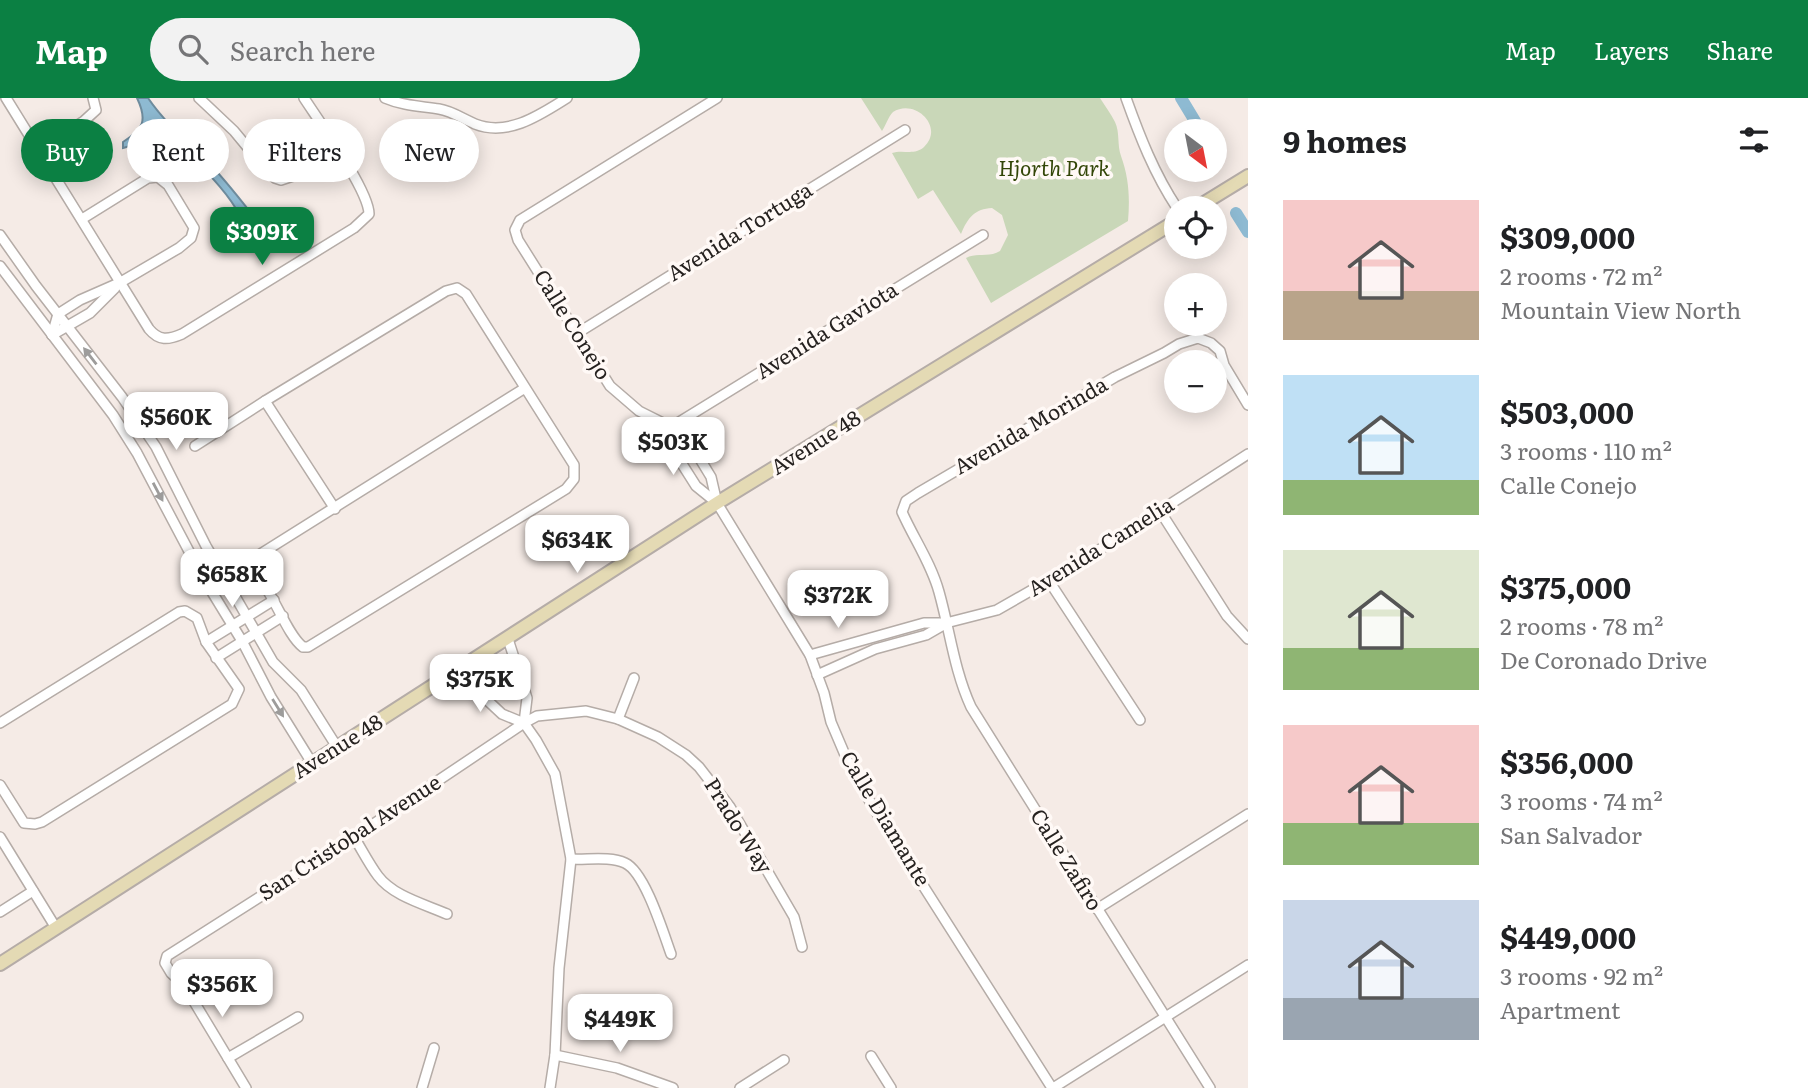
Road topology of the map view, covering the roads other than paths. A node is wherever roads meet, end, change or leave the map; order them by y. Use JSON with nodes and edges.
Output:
{"nodes":[{"id":1,"x":6,"y":98,"type":"edge"},
{"id":2,"x":93,"y":98,"type":"edge"},
{"id":3,"x":199,"y":98,"type":"edge"},
{"id":4,"x":304,"y":98,"type":"edge"},
{"id":5,"x":385,"y":98,"type":"edge"},
{"id":6,"x":567,"y":98,"type":"edge"},
{"id":7,"x":717,"y":98,"type":"edge"},
{"id":8,"x":1126,"y":98,"type":"edge"},
{"id":9,"x":86,"y":119,"type":"edge"},
{"id":10,"x":317,"y":119,"type":"edge"},
{"id":11,"x":21,"y":123,"type":"edge"},
{"id":12,"x":905,"y":130,"type":"dead end"},
{"id":13,"x":243,"y":141,"type":"edge"},
{"id":14,"x":1248,"y":176,"type":"edge"},
{"id":15,"x":58,"y":182,"type":"edge"},
{"id":16,"x":356,"y":182,"type":"edge"},
{"id":17,"x":1170,"y":196,"type":"edge"},
{"id":18,"x":1216,"y":196,"type":"edge"},
{"id":19,"x":82,"y":219,"type":"junction"},
{"id":20,"x":1164,"y":228,"type":"edge"},
{"id":21,"x":0,"y":234,"type":"edge"},
{"id":22,"x":983,"y":235,"type":"dead end"},
{"id":23,"x":0,"y":265,"type":"edge"},
{"id":24,"x":121,"y":282,"type":"junction"},
{"id":25,"x":58,"y":314,"type":"junction"},
{"id":26,"x":68,"y":327,"type":"junction"},
{"id":27,"x":576,"y":334,"type":"junction"},
{"id":28,"x":51,"y":335,"type":"junction"},
{"id":29,"x":525,"y":388,"type":"junction"},
{"id":30,"x":265,"y":401,"type":"junction"},
{"id":31,"x":1248,"y":405,"type":"edge"},
{"id":32,"x":673,"y":431,"type":"junction"},
{"id":33,"x":195,"y":446,"type":"dead end"},
{"id":34,"x":1248,"y":454,"type":"edge"},
{"id":35,"x":717,"y":503,"type":"junction"},
{"id":36,"x":334,"y":509,"type":"junction"},
{"id":37,"x":1160,"y":511,"type":"junction"},
{"id":38,"x":1049,"y":581,"type":"junction"},
{"id":39,"x":274,"y":600,"type":"junction"},
{"id":40,"x":283,"y":616,"type":"junction"},
{"id":41,"x":247,"y":617,"type":"junction"},
{"id":42,"x":946,"y":623,"type":"junction"},
{"id":43,"x":233,"y":625,"type":"junction"},
{"id":44,"x":256,"y":633,"type":"junction"},
{"id":45,"x":509,"y":639,"type":"junction"},
{"id":46,"x":1248,"y":639,"type":"edge"},
{"id":47,"x":859,"y":640,"type":"junction"},
{"id":48,"x":242,"y":641,"type":"junction"},
{"id":49,"x":206,"y":642,"type":"junction"},
{"id":50,"x":864,"y":654,"type":"junction"},
{"id":51,"x":810,"y":655,"type":"junction"},
{"id":52,"x":216,"y":658,"type":"junction"},
{"id":53,"x":273,"y":662,"type":"junction"},
{"id":54,"x":258,"y":671,"type":"junction"},
{"id":55,"x":457,"y":672,"type":"junction"},
{"id":56,"x":817,"y":675,"type":"junction"},
{"id":57,"x":634,"y":678,"type":"dead end"},
{"id":58,"x":618,"y":719,"type":"junction"},
{"id":59,"x":1140,"y":720,"type":"dead end"},
{"id":60,"x":0,"y":723,"type":"edge"},
{"id":61,"x":524,"y":723,"type":"junction"},
{"id":62,"x":337,"y":747,"type":"junction"},
{"id":63,"x":312,"y":763,"type":"junction"},
{"id":64,"x":0,"y":785,"type":"edge"},
{"id":65,"x":1248,"y":814,"type":"edge"},
{"id":66,"x":0,"y":837,"type":"edge"},
{"id":67,"x":354,"y":837,"type":"junction"},
{"id":68,"x":571,"y":859,"type":"junction"},
{"id":69,"x":33,"y":891,"type":"junction"},
{"id":70,"x":1097,"y":909,"type":"junction"},
{"id":71,"x":0,"y":912,"type":"edge"},
{"id":72,"x":447,"y":914,"type":"dead end"},
{"id":73,"x":56,"y":928,"type":"junction"},
{"id":74,"x":802,"y":947,"type":"dead end"},
{"id":75,"x":671,"y":954,"type":"dead end"},
{"id":76,"x":0,"y":964,"type":"edge"},
{"id":77,"x":1248,"y":965,"type":"edge"},
{"id":78,"x":298,"y":1017,"type":"dead end"},
{"id":79,"x":1165,"y":1017,"type":"junction"},
{"id":80,"x":434,"y":1048,"type":"dead end"},
{"id":81,"x":555,"y":1055,"type":"junction"},
{"id":82,"x":871,"y":1056,"type":"dead end"},
{"id":83,"x":228,"y":1058,"type":"junction"},
{"id":84,"x":784,"y":1060,"type":"dead end"},
{"id":85,"x":246,"y":1088,"type":"edge"},
{"id":86,"x":422,"y":1088,"type":"edge"},
{"id":87,"x":550,"y":1088,"type":"edge"},
{"id":88,"x":673,"y":1088,"type":"edge"},
{"id":89,"x":740,"y":1088,"type":"edge"},
{"id":90,"x":891,"y":1088,"type":"edge"},
{"id":91,"x":1052,"y":1088,"type":"edge"},
{"id":92,"x":1210,"y":1088,"type":"edge"}],
"edges":[{"from":1,"to":11,"type":"street"},
{"from":2,"to":9,"type":"street"},
{"from":3,"to":13,"type":"street"},
{"from":4,"to":10,"type":"street"},
{"from":5,"to":6,"type":"street"},
{"from":7,"to":27,"type":"street","name":"Calle Conejo"},
{"from":8,"to":17,"type":"street"},
{"from":12,"to":27,"type":"street","name":"Avenida Tortuga"},
{"from":14,"to":18,"type":"main road"},
{"from":15,"to":19,"type":"street"},
{"from":16,"to":24,"type":"street"},
{"from":19,"to":24,"type":"street"},
{"from":19,"to":24,"type":"street"},
{"from":20,"to":35,"type":"main road","name":"Avenue 48"},
{"from":21,"to":25,"type":"street"},
{"from":22,"to":32,"type":"street","name":"Avenida Gaviota"},
{"from":23,"to":28,"type":"street"},
{"from":24,"to":25,"type":"street"},
{"from":24,"to":26,"type":"street"},
{"from":25,"to":26,"type":"street"},
{"from":25,"to":28,"type":"street"},
{"from":26,"to":28,"type":"street"},
{"from":41,"to":26,"type":"street","one_way":true},
{"from":27,"to":32,"type":"street","name":"Calle Conejo"},
{"from":28,"to":43,"type":"street","one_way":true},
{"from":29,"to":30,"type":"street"},
{"from":29,"to":36,"type":"street"},
{"from":29,"to":40,"type":"street"},
{"from":30,"to":33,"type":"street"},
{"from":30,"to":36,"type":"street"},
{"from":31,"to":42,"type":"street","name":"Avenida Morinda"},
{"from":32,"to":35,"type":"street","name":"Calle Conejo"},
{"from":32,"to":35,"type":"street"},
{"from":34,"to":37,"type":"street","name":"Avenida Camelia"},
{"from":35,"to":45,"type":"main road","name":"Avenue 48"},
{"from":35,"to":51,"type":"street","name":"Calle Diamante"},
{"from":36,"to":39,"type":"street"},
{"from":37,"to":38,"type":"street","name":"Avenida Camelia"},
{"from":37,"to":46,"type":"street"},
{"from":38,"to":42,"type":"street","name":"Avenida Camelia"},
{"from":38,"to":59,"type":"street"},
{"from":39,"to":40,"type":"street"},
{"from":39,"to":41,"type":"street"},
{"from":40,"to":44,"type":"street"},
{"from":41,"to":43,"type":"street"},
{"from":41,"to":44,"type":"street"},
{"from":42,"to":47,"type":"street","name":"Avenida Camelia"},
{"from":42,"to":50,"type":"street","name":"Avenida Camelia"},
{"from":42,"to":70,"type":"street","name":"Calle Zafiro"},
{"from":43,"to":48,"type":"street"},
{"from":43,"to":49,"type":"street"},
{"from":44,"to":48,"type":"street"},
{"from":44,"to":53,"type":"street"},
{"from":45,"to":55,"type":"main road","name":"Avenue 48"},
{"from":45,"to":61,"type":"street"},
{"from":47,"to":50,"type":"street"},
{"from":47,"to":51,"type":"street","name":"Avenida Camelia"},
{"from":48,"to":52,"type":"street"},
{"from":48,"to":54,"type":"street"},
{"from":49,"to":52,"type":"street"},
{"from":49,"to":60,"type":"street"},
{"from":50,"to":56,"type":"street","name":"Avenida Camelia"},
{"from":51,"to":56,"type":"street","name":"Calle Diamante"},
{"from":52,"to":64,"type":"street"},
{"from":53,"to":54,"type":"street"},
{"from":53,"to":62,"type":"street"},
{"from":54,"to":63,"type":"street","one_way":true},
{"from":55,"to":61,"type":"street"},
{"from":55,"to":62,"type":"main road","name":"Avenue 48"},
{"from":56,"to":91,"type":"street","name":"Calle Diamante"},
{"from":57,"to":58,"type":"street"},
{"from":58,"to":61,"type":"street","name":"Prado Way"},
{"from":58,"to":74,"type":"street","name":"Prado Way"},
{"from":61,"to":67,"type":"street","name":"San Cristobal Avenue"},
{"from":61,"to":68,"type":"street"},
{"from":62,"to":63,"type":"main road","name":"Avenue 48"},
{"from":63,"to":73,"type":"main road","name":"Avenue 48"},
{"from":65,"to":70,"type":"street"},
{"from":66,"to":69,"type":"street"},
{"from":67,"to":72,"type":"street"},
{"from":67,"to":83,"type":"street","name":"San Cristobal Avenue"},
{"from":68,"to":75,"type":"street"},
{"from":68,"to":81,"type":"street"},
{"from":69,"to":71,"type":"street"},
{"from":69,"to":73,"type":"street"},
{"from":70,"to":79,"type":"street","name":"Calle Zafiro"},
{"from":73,"to":76,"type":"main road","name":"Avenue 48"},
{"from":77,"to":79,"type":"street"},
{"from":78,"to":83,"type":"street"},
{"from":79,"to":91,"type":"street"},
{"from":79,"to":92,"type":"street","name":"Calle Zafiro"},
{"from":80,"to":86,"type":"street"},
{"from":81,"to":87,"type":"street"},
{"from":81,"to":88,"type":"street"},
{"from":82,"to":90,"type":"street"},
{"from":83,"to":85,"type":"street"},
{"from":84,"to":89,"type":"street"}]}
